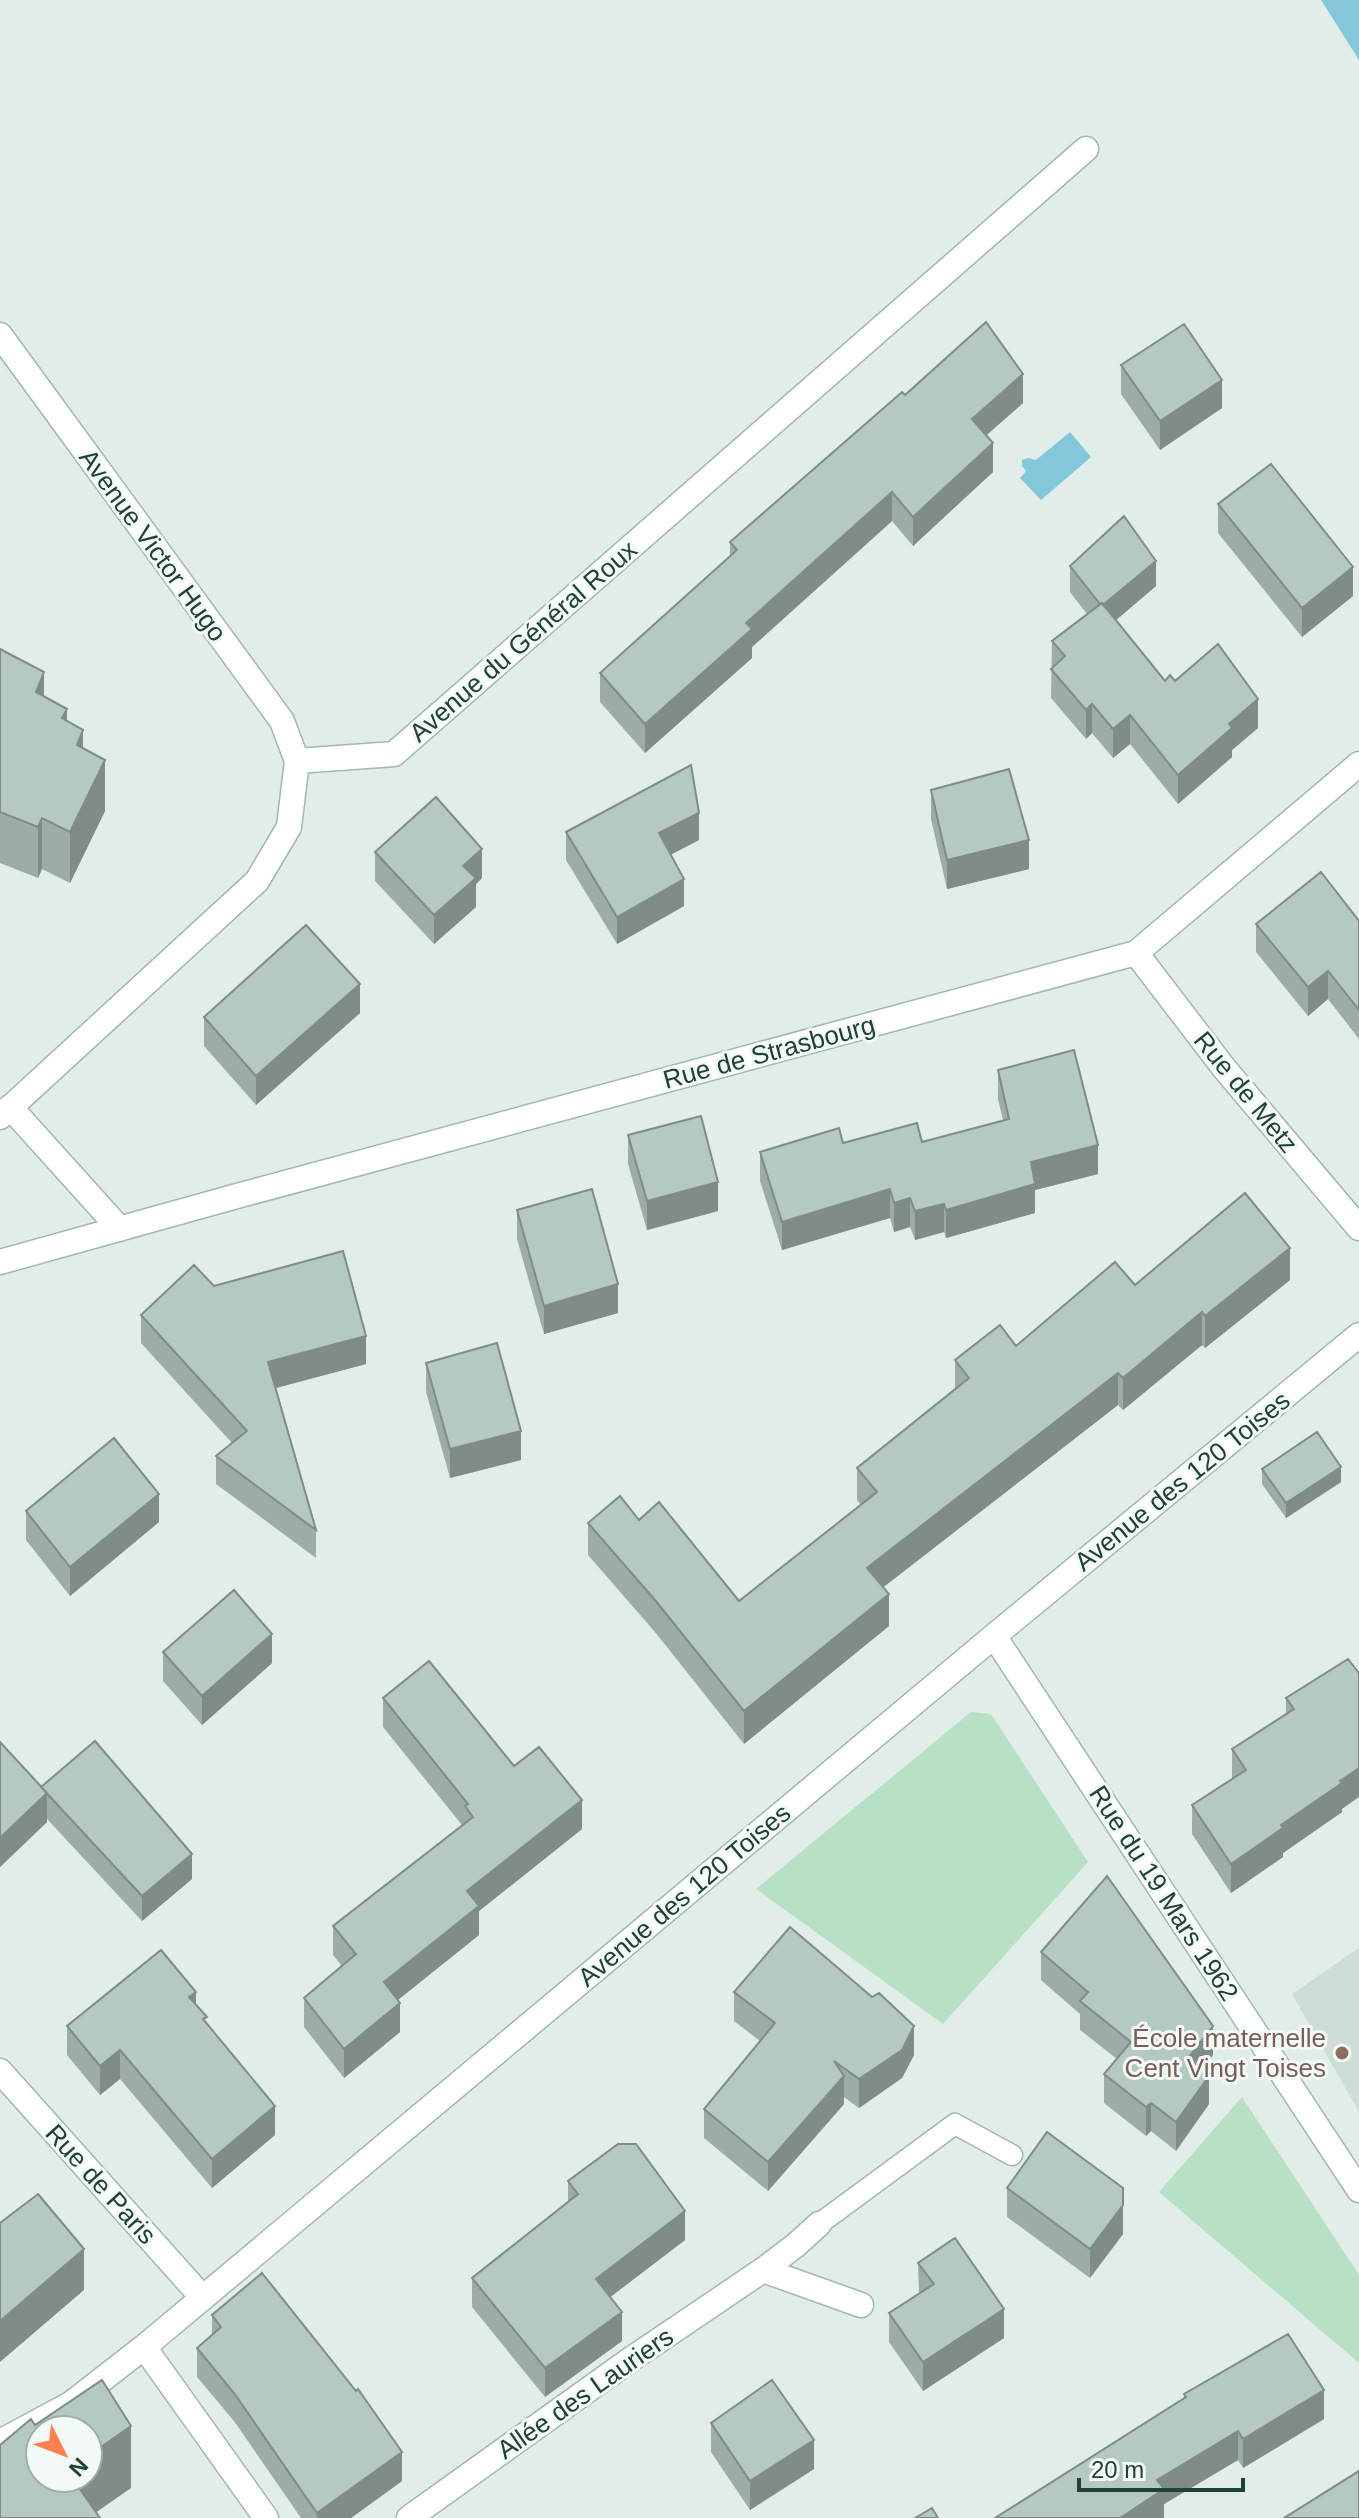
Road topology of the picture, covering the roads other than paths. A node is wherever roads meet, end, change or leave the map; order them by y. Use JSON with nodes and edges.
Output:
{"nodes":[{"id":1,"x":1086,"y":149,"type":"dead end"},
{"id":2,"x":4,"y":349,"type":"edge"},
{"id":3,"x":297,"y":761,"type":"junction"},
{"id":4,"x":1359,"y":764,"type":"edge"},
{"id":5,"x":1136,"y":953,"type":"junction"},
{"id":6,"x":5,"y":1112,"type":"edge"},
{"id":7,"x":1359,"y":1228,"type":"edge"},
{"id":8,"x":120,"y":1229,"type":"junction"},
{"id":9,"x":0,"y":1262,"type":"edge"},
{"id":10,"x":1359,"y":1335,"type":"edge"},
{"id":11,"x":994,"y":1636,"type":"junction"},
{"id":12,"x":0,"y":2071,"type":"edge"},
{"id":13,"x":1012,"y":2155,"type":"dead end"},
{"id":14,"x":1359,"y":2190,"type":"edge"},
{"id":15,"x":819,"y":2224,"type":"joint"},
{"id":16,"x":763,"y":2270,"type":"junction"},
{"id":17,"x":202,"y":2297,"type":"junction"},
{"id":18,"x":861,"y":2305,"type":"dead end"},
{"id":19,"x":144,"y":2347,"type":"junction"},
{"id":20,"x":0,"y":2442,"type":"edge"},
{"id":21,"x":266,"y":2518,"type":"edge"},
{"id":22,"x":409,"y":2518,"type":"edge"}],
"edges":[{"from":1,"to":3,"type":"street","name":"Avenue du Général Roux"},
{"from":2,"to":3,"type":"street","name":"Avenue Victor Hugo"},
{"from":3,"to":6,"type":"street"},
{"from":4,"to":5,"type":"street","name":"Rue de Strasbourg"},
{"from":5,"to":7,"type":"street","name":"Rue de Metz"},
{"from":5,"to":8,"type":"street","name":"Rue de Strasbourg"},
{"from":6,"to":8,"type":"street"},
{"from":8,"to":9,"type":"street","name":"Rue de Strasbourg"},
{"from":10,"to":11,"type":"street","name":"Avenue des 120 Toises"},
{"from":11,"to":14,"type":"street","name":"Rue du 19 Mars 1962"},
{"from":11,"to":17,"type":"street","name":"Avenue des 120 Toises"},
{"from":12,"to":17,"type":"street","name":"Rue de Paris"},
{"from":13,"to":15,"type":"lane"},
{"from":15,"to":16,"type":"street","name":"Allée des Lauriers"},
{"from":16,"to":18,"type":"street"},
{"from":16,"to":22,"type":"street","name":"Allée des Lauriers"},
{"from":17,"to":19,"type":"street","name":"Avenue des 120 Toises"},
{"from":19,"to":20,"type":"street","name":"Avenue des 120 Toises"},
{"from":19,"to":21,"type":"street"}]}
